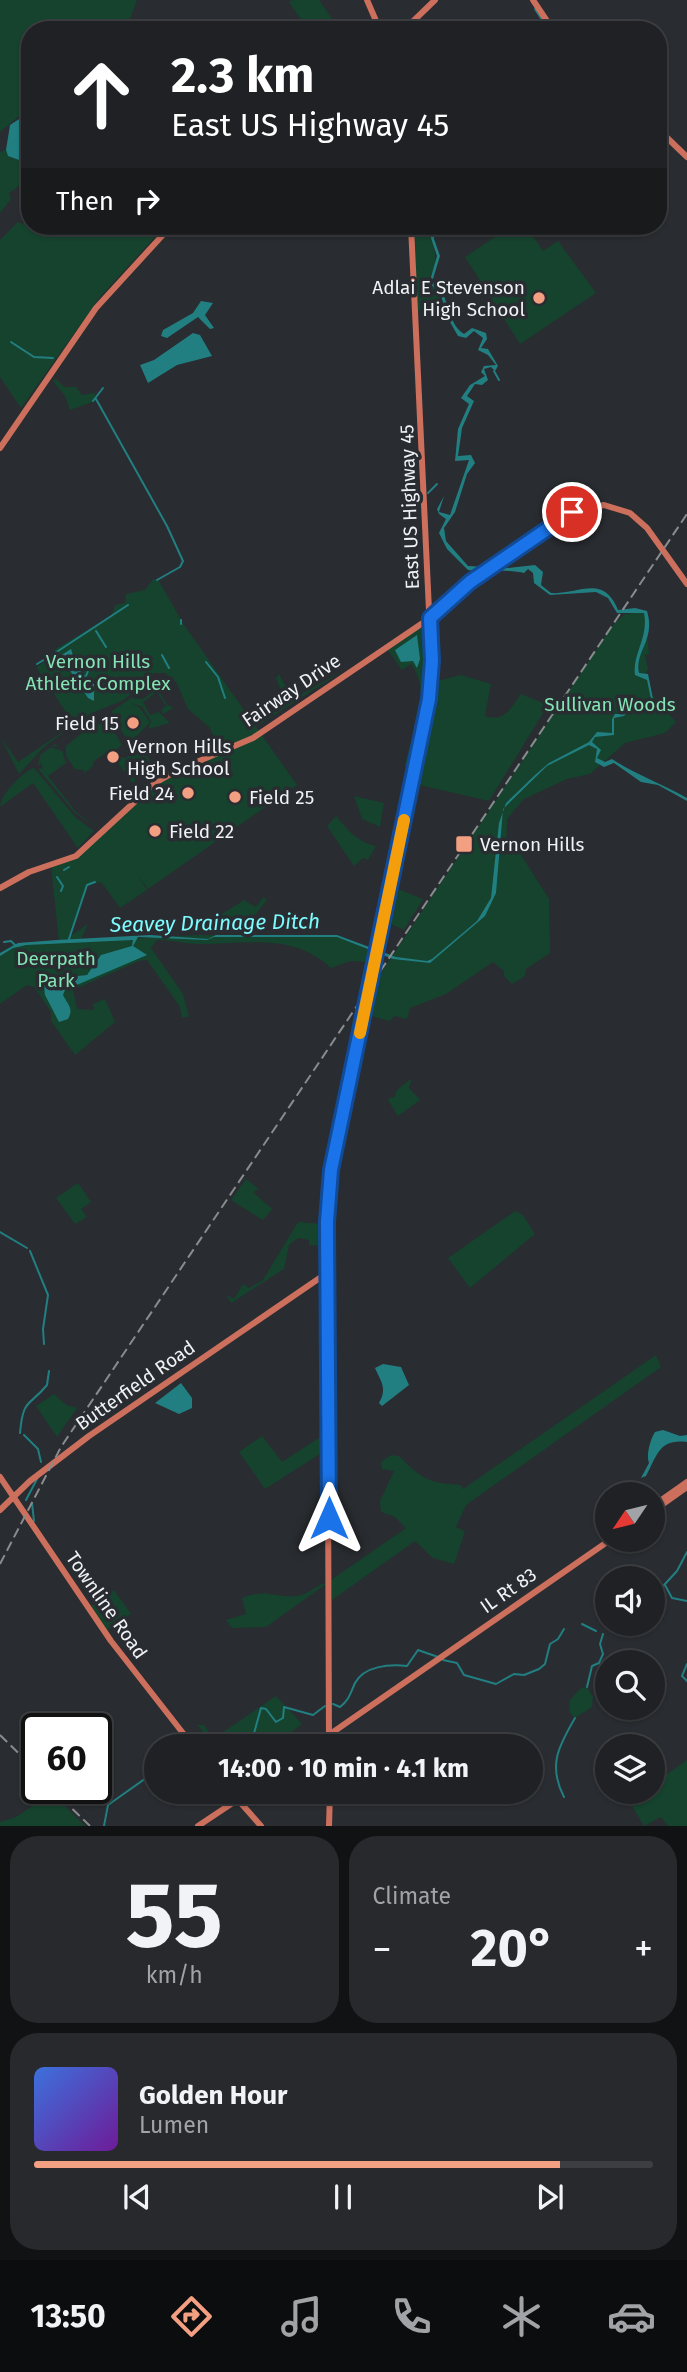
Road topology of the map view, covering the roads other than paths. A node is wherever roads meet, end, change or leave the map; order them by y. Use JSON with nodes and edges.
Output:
{"nodes":[{"id":1,"x":366,"y":0,"type":"edge"},
{"id":2,"x":535,"y":0,"type":"edge"},
{"id":3,"x":434,"y":1,"type":"edge"},
{"id":4,"x":374,"y":21,"type":"edge"},
{"id":5,"x":416,"y":21,"type":"edge"},
{"id":6,"x":549,"y":21,"type":"edge"},
{"id":7,"x":667,"y":140,"type":"edge"},
{"id":8,"x":687,"y":159,"type":"edge"},
{"id":9,"x":163,"y":235,"type":"edge"},
{"id":10,"x":411,"y":235,"type":"edge"},
{"id":11,"x":0,"y":448,"type":"edge"},
{"id":12,"x":483,"y":572,"type":"junction"},
{"id":13,"x":687,"y":583,"type":"edge"},
{"id":14,"x":428,"y":599,"type":"junction"},
{"id":15,"x":446,"y":601,"type":"junction"},
{"id":16,"x":430,"y":616,"type":"junction"},
{"id":17,"x":419,"y":625,"type":"junction"},
{"id":18,"x":432,"y":633,"type":"junction"},
{"id":19,"x":66,"y":859,"type":"junction"},
{"id":20,"x":0,"y":888,"type":"edge"},
{"id":21,"x":327,"y":1275,"type":"junction"},
{"id":22,"x":0,"y":1478,"type":"edge"},
{"id":23,"x":687,"y":1482,"type":"edge"},
{"id":24,"x":0,"y":1483,"type":"edge"},
{"id":25,"x":687,"y":1487,"type":"edge"},
{"id":26,"x":10,"y":1495,"type":"junction"},
{"id":27,"x":665,"y":1498,"type":"edge"},
{"id":28,"x":0,"y":1503,"type":"edge"},
{"id":29,"x":665,"y":1503,"type":"edge"},
{"id":30,"x":0,"y":1510,"type":"edge"},
{"id":31,"x":595,"y":1549,"type":"edge"},
{"id":32,"x":329,"y":1720,"type":"junction"},
{"id":33,"x":342,"y":1726,"type":"junction"},
{"id":34,"x":180,"y":1734,"type":"edge"},
{"id":35,"x":329,"y":1734,"type":"edge"},
{"id":36,"x":330,"y":1734,"type":"edge"},
{"id":37,"x":227,"y":1804,"type":"edge"},
{"id":38,"x":232,"y":1804,"type":"edge"},
{"id":39,"x":240,"y":1804,"type":"edge"},
{"id":40,"x":330,"y":1804,"type":"edge"},
{"id":41,"x":225,"y":1808,"type":"junction"},
{"id":42,"x":198,"y":1826,"type":"edge"},
{"id":43,"x":259,"y":1826,"type":"edge"},
{"id":44,"x":330,"y":1826,"type":"edge"}],
"edges":[{"from":1,"to":4,"type":"main road"},
{"from":2,"to":6,"type":"main road"},
{"from":3,"to":5,"type":"main road"},
{"from":7,"to":8,"type":"main road"},
{"from":9,"to":11,"type":"main road"},
{"from":10,"to":14,"type":"main road","name":"East US Highway 45"},
{"from":12,"to":13,"type":"main road"},
{"from":12,"to":15,"type":"main road"},
{"from":12,"to":16,"type":"main road"},
{"from":14,"to":15,"type":"main road"},
{"from":14,"to":16,"type":"main road","name":"East US Highway 45"},
{"from":15,"to":16,"type":"main road"},
{"from":16,"to":17,"type":"main road","name":"Fairway Drive"},
{"from":16,"to":18,"type":"main road","name":"East US Highway 45"},
{"from":16,"to":19,"type":"main road","name":"Fairway Drive"},
{"from":17,"to":18,"type":"main road"},
{"from":17,"to":19,"type":"main road","name":"Fairway Drive"},
{"from":18,"to":21,"type":"main road","name":"East US Highway 45"},
{"from":19,"to":20,"type":"main road","name":"Fairway Drive"},
{"from":21,"to":26,"type":"main road","name":"Butterfield Road"},
{"from":21,"to":32,"type":"main road","name":"East US Highway 45"},
{"from":22,"to":26,"type":"main road","name":"Townline Road"},
{"from":23,"to":27,"type":"main road"},
{"from":24,"to":26,"type":"main road","name":"Townline Road"},
{"from":25,"to":29,"type":"main road"},
{"from":26,"to":28,"type":"main road"},
{"from":26,"to":30,"type":"main road"},
{"from":26,"to":34,"type":"main road","name":"Townline Road"},
{"from":31,"to":33,"type":"main road","name":"IL Rt 83"},
{"from":32,"to":33,"type":"main road"},
{"from":32,"to":35,"type":"main road"},
{"from":33,"to":36,"type":"main road","name":"IL Rt 83"},
{"from":37,"to":41,"type":"main road"},
{"from":38,"to":41,"type":"main road"},
{"from":39,"to":43,"type":"main road"},
{"from":40,"to":44,"type":"main road"},
{"from":41,"to":42,"type":"main road"}]}
